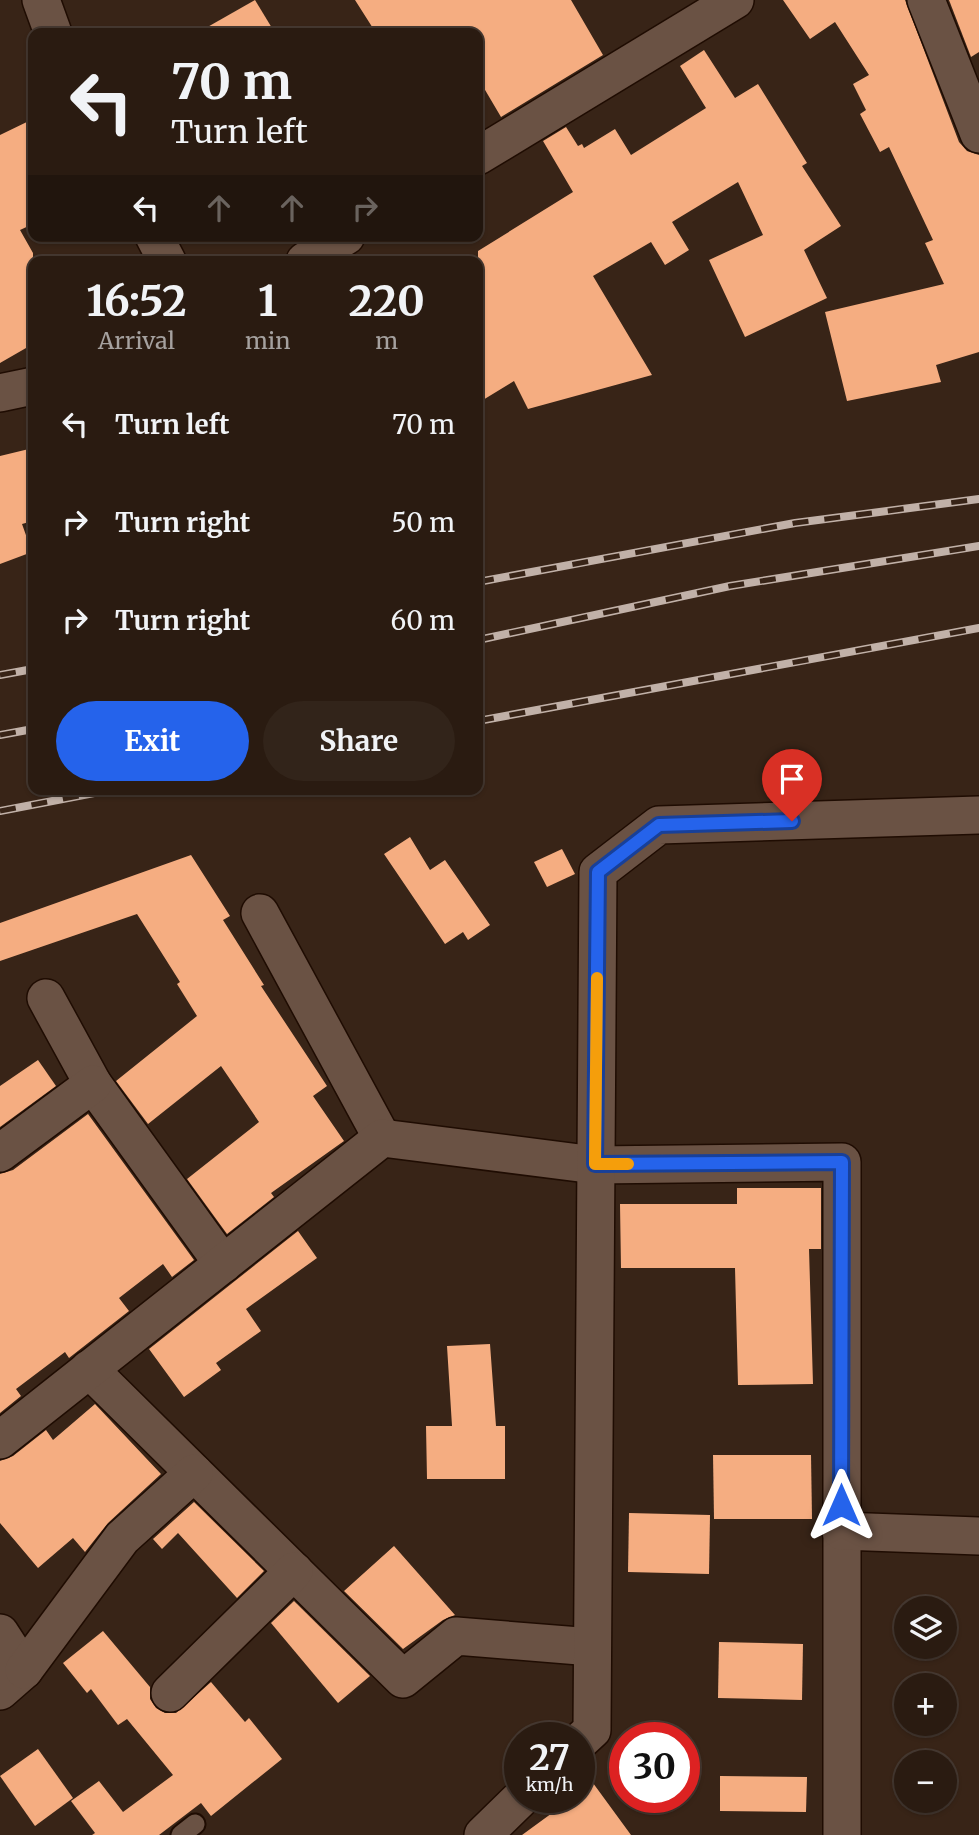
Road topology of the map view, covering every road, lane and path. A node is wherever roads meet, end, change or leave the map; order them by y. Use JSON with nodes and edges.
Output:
{"nodes":[{"id":1,"x":41,"y":0,"type":"edge"},
{"id":2,"x":735,"y":0,"type":"edge"},
{"id":3,"x":926,"y":0,"type":"edge"},
{"id":4,"x":51,"y":28,"type":"edge"},
{"id":5,"x":979,"y":134,"type":"edge"},
{"id":6,"x":483,"y":153,"type":"edge"},
{"id":7,"x":336,"y":242,"type":"edge"},
{"id":8,"x":313,"y":256,"type":"edge"},
{"id":9,"x":28,"y":387,"type":"edge"},
{"id":10,"x":0,"y":393,"type":"edge"},
{"id":11,"x":979,"y":815,"type":"edge"},
{"id":12,"x":260,"y":913,"type":"dead end"},
{"id":13,"x":46,"y":998,"type":"dead end"},
{"id":14,"x":93,"y":1084,"type":"junction"},
{"id":15,"x":382,"y":1138,"type":"junction"},
{"id":16,"x":0,"y":1153,"type":"edge"},
{"id":17,"x":595,"y":1164,"type":"junction"},
{"id":18,"x":223,"y":1264,"type":"junction"},
{"id":19,"x":89,"y":1369,"type":"junction"},
{"id":20,"x":0,"y":1440,"type":"edge"},
{"id":21,"x":194,"y":1473,"type":"junction"},
{"id":22,"x":841,"y":1531,"type":"junction"},
{"id":23,"x":979,"y":1536,"type":"edge"},
{"id":24,"x":294,"y":1571,"type":"junction"},
{"id":25,"x":0,"y":1633,"type":"edge"},
{"id":26,"x":593,"y":1647,"type":"junction"},
{"id":27,"x":12,"y":1680,"type":"edge"},
{"id":28,"x":170,"y":1693,"type":"dead end"},
{"id":29,"x":592,"y":1722,"type":"edge"},
{"id":30,"x":506,"y":1813,"type":"edge"},
{"id":31,"x":483,"y":1835,"type":"edge"},
{"id":32,"x":842,"y":1835,"type":"edge"}],
"edges":[{"from":1,"to":4,"type":"street"},
{"from":2,"to":6,"type":"street"},
{"from":3,"to":5,"type":"street"},
{"from":7,"to":8,"type":"street"},
{"from":9,"to":10,"type":"street"},
{"from":11,"to":17,"type":"street"},
{"from":12,"to":15,"type":"street"},
{"from":13,"to":14,"type":"street"},
{"from":14,"to":16,"type":"street"},
{"from":14,"to":18,"type":"street"},
{"from":15,"to":17,"type":"street"},
{"from":15,"to":18,"type":"street"},
{"from":17,"to":22,"type":"street"},
{"from":17,"to":26,"type":"street"},
{"from":18,"to":19,"type":"street"},
{"from":19,"to":20,"type":"street"},
{"from":19,"to":21,"type":"street"},
{"from":21,"to":24,"type":"street"},
{"from":21,"to":27,"type":"street"},
{"from":22,"to":23,"type":"street"},
{"from":22,"to":32,"type":"street"},
{"from":24,"to":26,"type":"street"},
{"from":24,"to":28,"type":"street"},
{"from":25,"to":27,"type":"street"},
{"from":26,"to":29,"type":"street"},
{"from":30,"to":31,"type":"street"}]}
